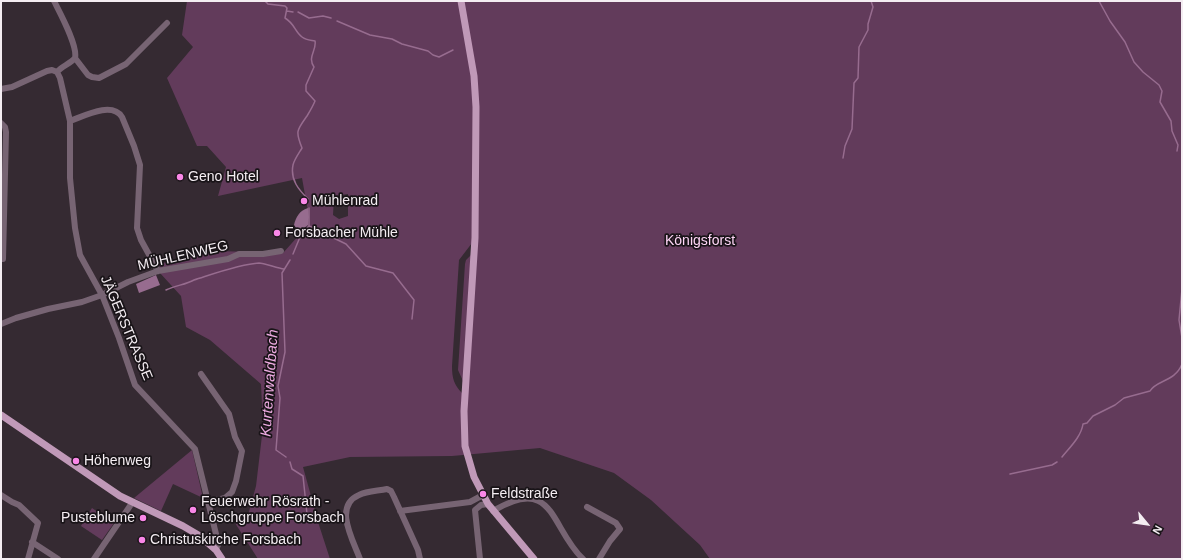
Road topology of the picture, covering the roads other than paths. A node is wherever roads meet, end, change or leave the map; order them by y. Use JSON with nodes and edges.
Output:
{"nodes":[{"id":1,"x":54,"y":1,"type":"edge"},
{"id":2,"x":461,"y":1,"type":"edge"},
{"id":3,"x":167,"y":24,"type":"dead end"},
{"id":4,"x":75,"y":58,"type":"junction"},
{"id":5,"x":56,"y":72,"type":"junction"},
{"id":6,"x":1,"y":89,"type":"edge"},
{"id":7,"x":70,"y":121,"type":"junction"},
{"id":8,"x":1,"y":123,"type":"edge"},
{"id":9,"x":281,"y":251,"type":"dead end"},
{"id":10,"x":3,"y":259,"type":"dead end"},
{"id":11,"x":158,"y":271,"type":"junction"},
{"id":12,"x":102,"y":294,"type":"junction"},
{"id":13,"x":1,"y":324,"type":"edge"},
{"id":14,"x":201,"y":374,"type":"dead end"},
{"id":15,"x":1,"y":415,"type":"edge"},
{"id":16,"x":1,"y":495,"type":"edge"},
{"id":17,"x":482,"y":495,"type":"junction"},
{"id":18,"x":132,"y":502,"type":"junction"},
{"id":19,"x":208,"y":502,"type":"junction"},
{"id":20,"x":470,"y":502,"type":"junction"},
{"id":21,"x":488,"y":504,"type":"junction"},
{"id":22,"x":587,"y":508,"type":"dead end"},
{"id":23,"x":475,"y":510,"type":"junction"},
{"id":24,"x":400,"y":511,"type":"junction"},
{"id":25,"x":493,"y":511,"type":"junction"},
{"id":26,"x":32,"y":542,"type":"junction"},
{"id":27,"x":216,"y":550,"type":"junction"},
{"id":28,"x":28,"y":559,"type":"edge"},
{"id":29,"x":58,"y":559,"type":"edge"},
{"id":30,"x":94,"y":559,"type":"edge"},
{"id":31,"x":222,"y":559,"type":"edge"},
{"id":32,"x":360,"y":559,"type":"edge"},
{"id":33,"x":420,"y":559,"type":"edge"},
{"id":34,"x":480,"y":559,"type":"edge"},
{"id":35,"x":534,"y":559,"type":"edge"},
{"id":36,"x":583,"y":559,"type":"edge"},
{"id":37,"x":599,"y":559,"type":"edge"}],
"edges":[{"from":1,"to":4,"type":"street"},
{"from":2,"to":17,"type":"main road"},
{"from":3,"to":4,"type":"street"},
{"from":4,"to":5,"type":"street"},
{"from":5,"to":6,"type":"street"},
{"from":5,"to":7,"type":"street","name":"JÄGERSTRASSE"},
{"from":7,"to":11,"type":"street"},
{"from":7,"to":12,"type":"street","name":"JÄGERSTRASSE"},
{"from":8,"to":10,"type":"street"},
{"from":9,"to":11,"type":"street","name":"MÜHLENWEG"},
{"from":11,"to":12,"type":"street","name":"MÜHLENWEG"},
{"from":12,"to":13,"type":"street","name":"MÜHLENWEG"},
{"from":12,"to":19,"type":"street","name":"JÄGERSTRASSE"},
{"from":14,"to":19,"type":"street"},
{"from":15,"to":18,"type":"main road"},
{"from":16,"to":26,"type":"street"},
{"from":17,"to":20,"type":"street"},
{"from":17,"to":21,"type":"main road"},
{"from":18,"to":27,"type":"main road"},
{"from":18,"to":30,"type":"street"},
{"from":19,"to":27,"type":"street","name":"JÄGERSTRASSE"},
{"from":20,"to":23,"type":"street"},
{"from":20,"to":24,"type":"street"},
{"from":21,"to":23,"type":"street"},
{"from":21,"to":25,"type":"main road"},
{"from":22,"to":37,"type":"street"},
{"from":23,"to":34,"type":"street"},
{"from":24,"to":32,"type":"street"},
{"from":24,"to":33,"type":"street"},
{"from":25,"to":35,"type":"main road"},
{"from":25,"to":36,"type":"street"},
{"from":26,"to":28,"type":"street"},
{"from":26,"to":29,"type":"street"},
{"from":27,"to":31,"type":"main road"}]}
